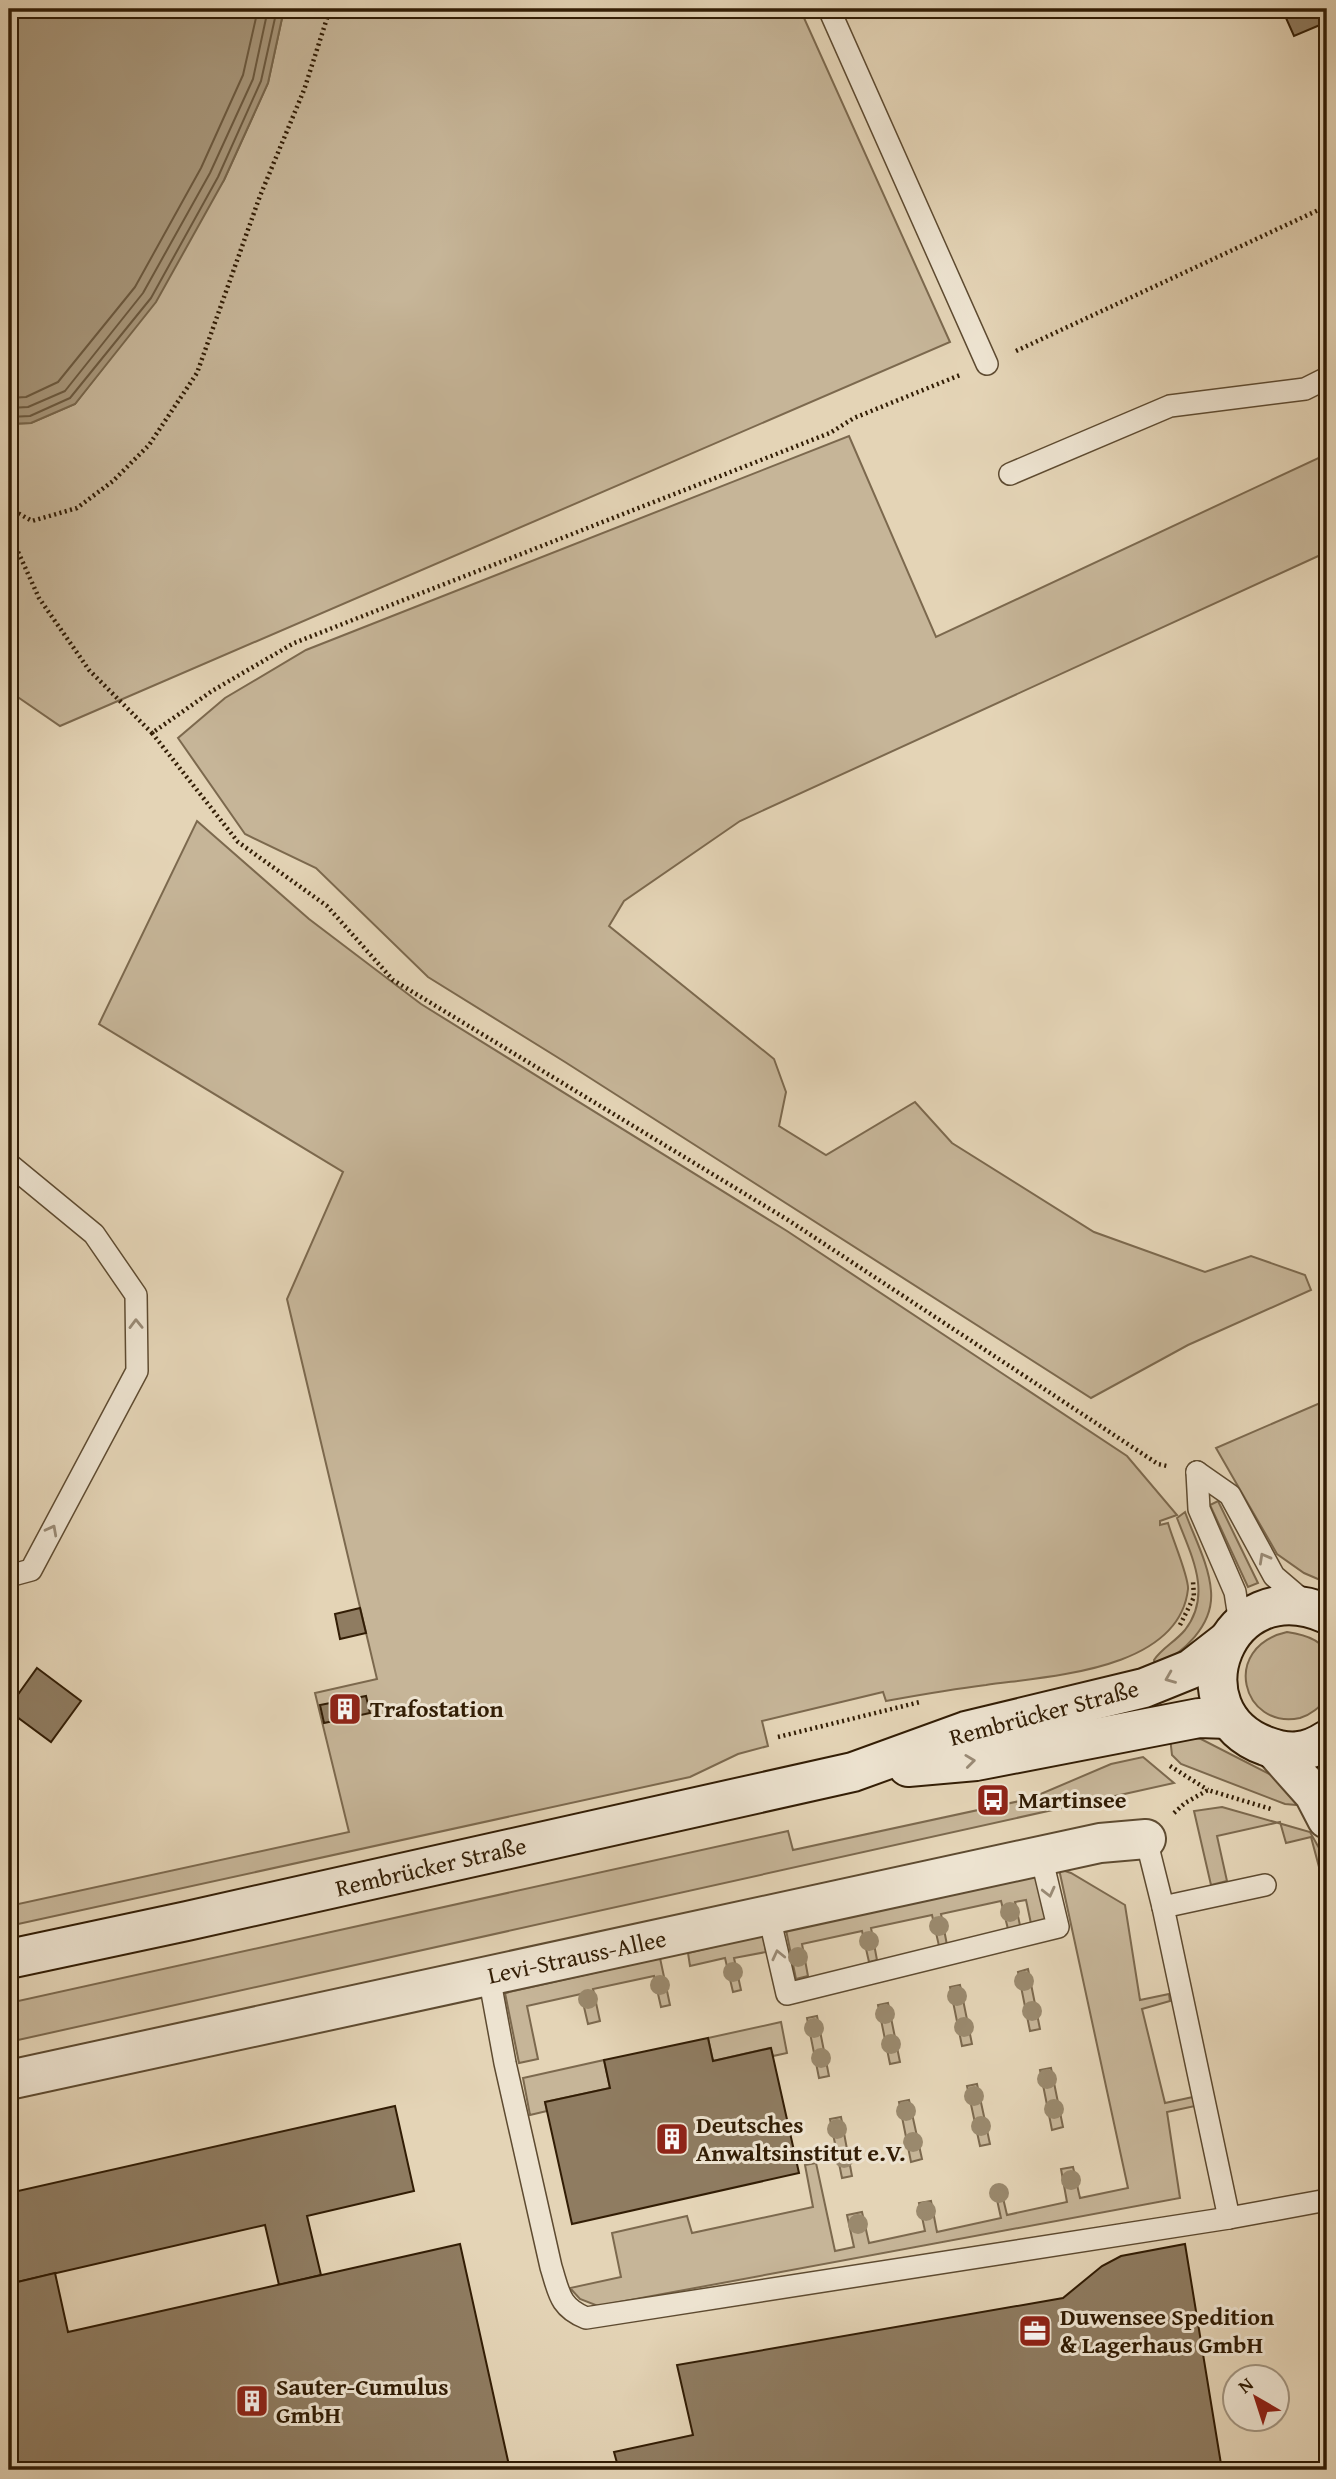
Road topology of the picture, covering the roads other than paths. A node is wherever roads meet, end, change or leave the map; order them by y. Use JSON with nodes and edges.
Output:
{"nodes":[{"id":1,"x":829,"y":9,"type":"edge"},
{"id":2,"x":987,"y":364,"type":"road end"},
{"id":3,"x":1327,"y":378,"type":"edge"},
{"id":4,"x":1010,"y":474,"type":"dead end"},
{"id":5,"x":9,"y":1164,"type":"edge"},
{"id":6,"x":9,"y":1576,"type":"edge"},
{"id":7,"x":1319,"y":1611,"type":"edge"},
{"id":8,"x":1234,"y":1632,"type":"junction"},
{"id":9,"x":1230,"y":1719,"type":"junction"},
{"id":10,"x":1327,"y":1740,"type":"edge"},
{"id":11,"x":1274,"y":1749,"type":"junction"},
{"id":12,"x":853,"y":1772,"type":"junction"},
{"id":13,"x":1327,"y":1819,"type":"edge"},
{"id":14,"x":1146,"y":1839,"type":"joint"},
{"id":15,"x":1041,"y":1856,"type":"junction"},
{"id":16,"x":1265,"y":1885,"type":"dead end"},
{"id":17,"x":1163,"y":1907,"type":"junction"},
{"id":18,"x":769,"y":1916,"type":"junction"},
{"id":19,"x":9,"y":1959,"type":"edge"},
{"id":20,"x":489,"y":1976,"type":"junction"},
{"id":21,"x":9,"y":2080,"type":"edge"},
{"id":22,"x":1327,"y":2200,"type":"edge"},
{"id":23,"x":1229,"y":2218,"type":"junction"}],
"edges":[{"from":1,"to":2,"type":"lane"},
{"from":3,"to":4,"type":"lane"},
{"from":6,"to":5,"type":"lane","one_way":true},
{"from":7,"to":8,"type":"main road","name":"Rembrücker Straße"},
{"from":7,"to":8,"type":"lane","one_way":true},
{"from":8,"to":9,"type":"main road"},
{"from":8,"to":12,"type":"main road","name":"Rembrücker Straße","one_way":true},
{"from":9,"to":11,"type":"main road"},
{"from":12,"to":9,"type":"main road","name":"Rembrücker Straße","one_way":true},
{"from":10,"to":11,"type":"main road"},
{"from":11,"to":13,"type":"main road"},
{"from":12,"to":19,"type":"main road","name":"Rembrücker Straße"},
{"from":14,"to":15,"type":"main road","name":"Levi-Strauss-Allee"},
{"from":14,"to":17,"type":"lane"},
{"from":15,"to":18,"type":"main road","name":"Levi-Strauss-Allee"},
{"from":15,"to":18,"type":"lane","one_way":true},
{"from":16,"to":17,"type":"lane"},
{"from":17,"to":23,"type":"lane"},
{"from":18,"to":20,"type":"main road","name":"Levi-Strauss-Allee"},
{"from":20,"to":21,"type":"main road","name":"Levi-Strauss-Allee"},
{"from":20,"to":23,"type":"lane"},
{"from":22,"to":23,"type":"lane"}]}
